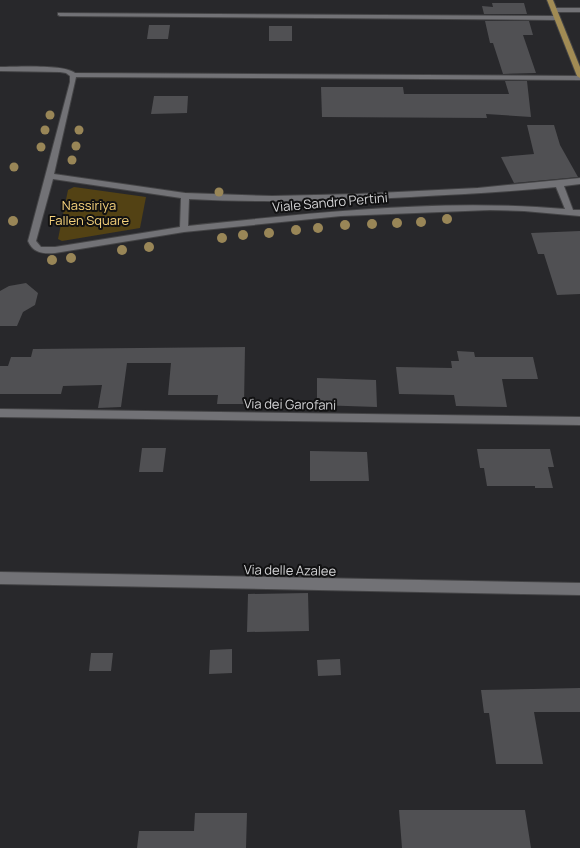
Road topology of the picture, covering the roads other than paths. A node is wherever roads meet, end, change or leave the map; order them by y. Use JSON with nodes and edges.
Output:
{"nodes":[{"id":1,"x":550,"y":0,"type":"edge"},
{"id":2,"x":554,"y":10,"type":"junction"},
{"id":3,"x":580,"y":10,"type":"edge"},
{"id":4,"x":60,"y":14,"type":"dead end"},
{"id":5,"x":557,"y":18,"type":"junction"},
{"id":6,"x":0,"y":69,"type":"edge"},
{"id":7,"x":73,"y":75,"type":"junction"},
{"id":8,"x":580,"y":76,"type":"edge"},
{"id":9,"x":50,"y":176,"type":"junction"},
{"id":10,"x":580,"y":181,"type":"edge"},
{"id":11,"x":558,"y":184,"type":"junction"},
{"id":12,"x":475,"y":191,"type":"junction"},
{"id":13,"x":185,"y":196,"type":"junction"},
{"id":14,"x":479,"y":207,"type":"junction"},
{"id":15,"x":570,"y":212,"type":"junction"},
{"id":16,"x":580,"y":213,"type":"edge"},
{"id":17,"x":184,"y":229,"type":"junction"},
{"id":18,"x":0,"y":413,"type":"edge"},
{"id":19,"x":580,"y":421,"type":"edge"},
{"id":20,"x":0,"y":578,"type":"edge"},
{"id":21,"x":580,"y":589,"type":"edge"}],
"edges":[{"from":1,"to":2,"type":"main road"},
{"from":2,"to":3,"type":"street"},
{"from":2,"to":5,"type":"main road"},
{"from":4,"to":5,"type":"street"},
{"from":5,"to":8,"type":"main road"},
{"from":6,"to":7,"type":"street"},
{"from":7,"to":8,"type":"street"},
{"from":7,"to":9,"type":"street"},
{"from":9,"to":13,"type":"street","name":"Viale Sandro Pertini"},
{"from":9,"to":17,"type":"street","name":"Viale Sandro Pertini"},
{"from":10,"to":11,"type":"street","name":"Viale Sandro Pertini"},
{"from":11,"to":12,"type":"street","name":"Viale Sandro Pertini"},
{"from":11,"to":15,"type":"street"},
{"from":12,"to":13,"type":"street","name":"Viale Sandro Pertini"},
{"from":12,"to":14,"type":"street"},
{"from":13,"to":17,"type":"street"},
{"from":14,"to":15,"type":"street","name":"Viale Sandro Pertini"},
{"from":14,"to":17,"type":"street","name":"Viale Sandro Pertini"},
{"from":15,"to":16,"type":"street","name":"Viale Sandro Pertini"},
{"from":18,"to":19,"type":"street","name":"Via dei Garofani"},
{"from":20,"to":21,"type":"street","name":"Via delle Azalee"}]}
